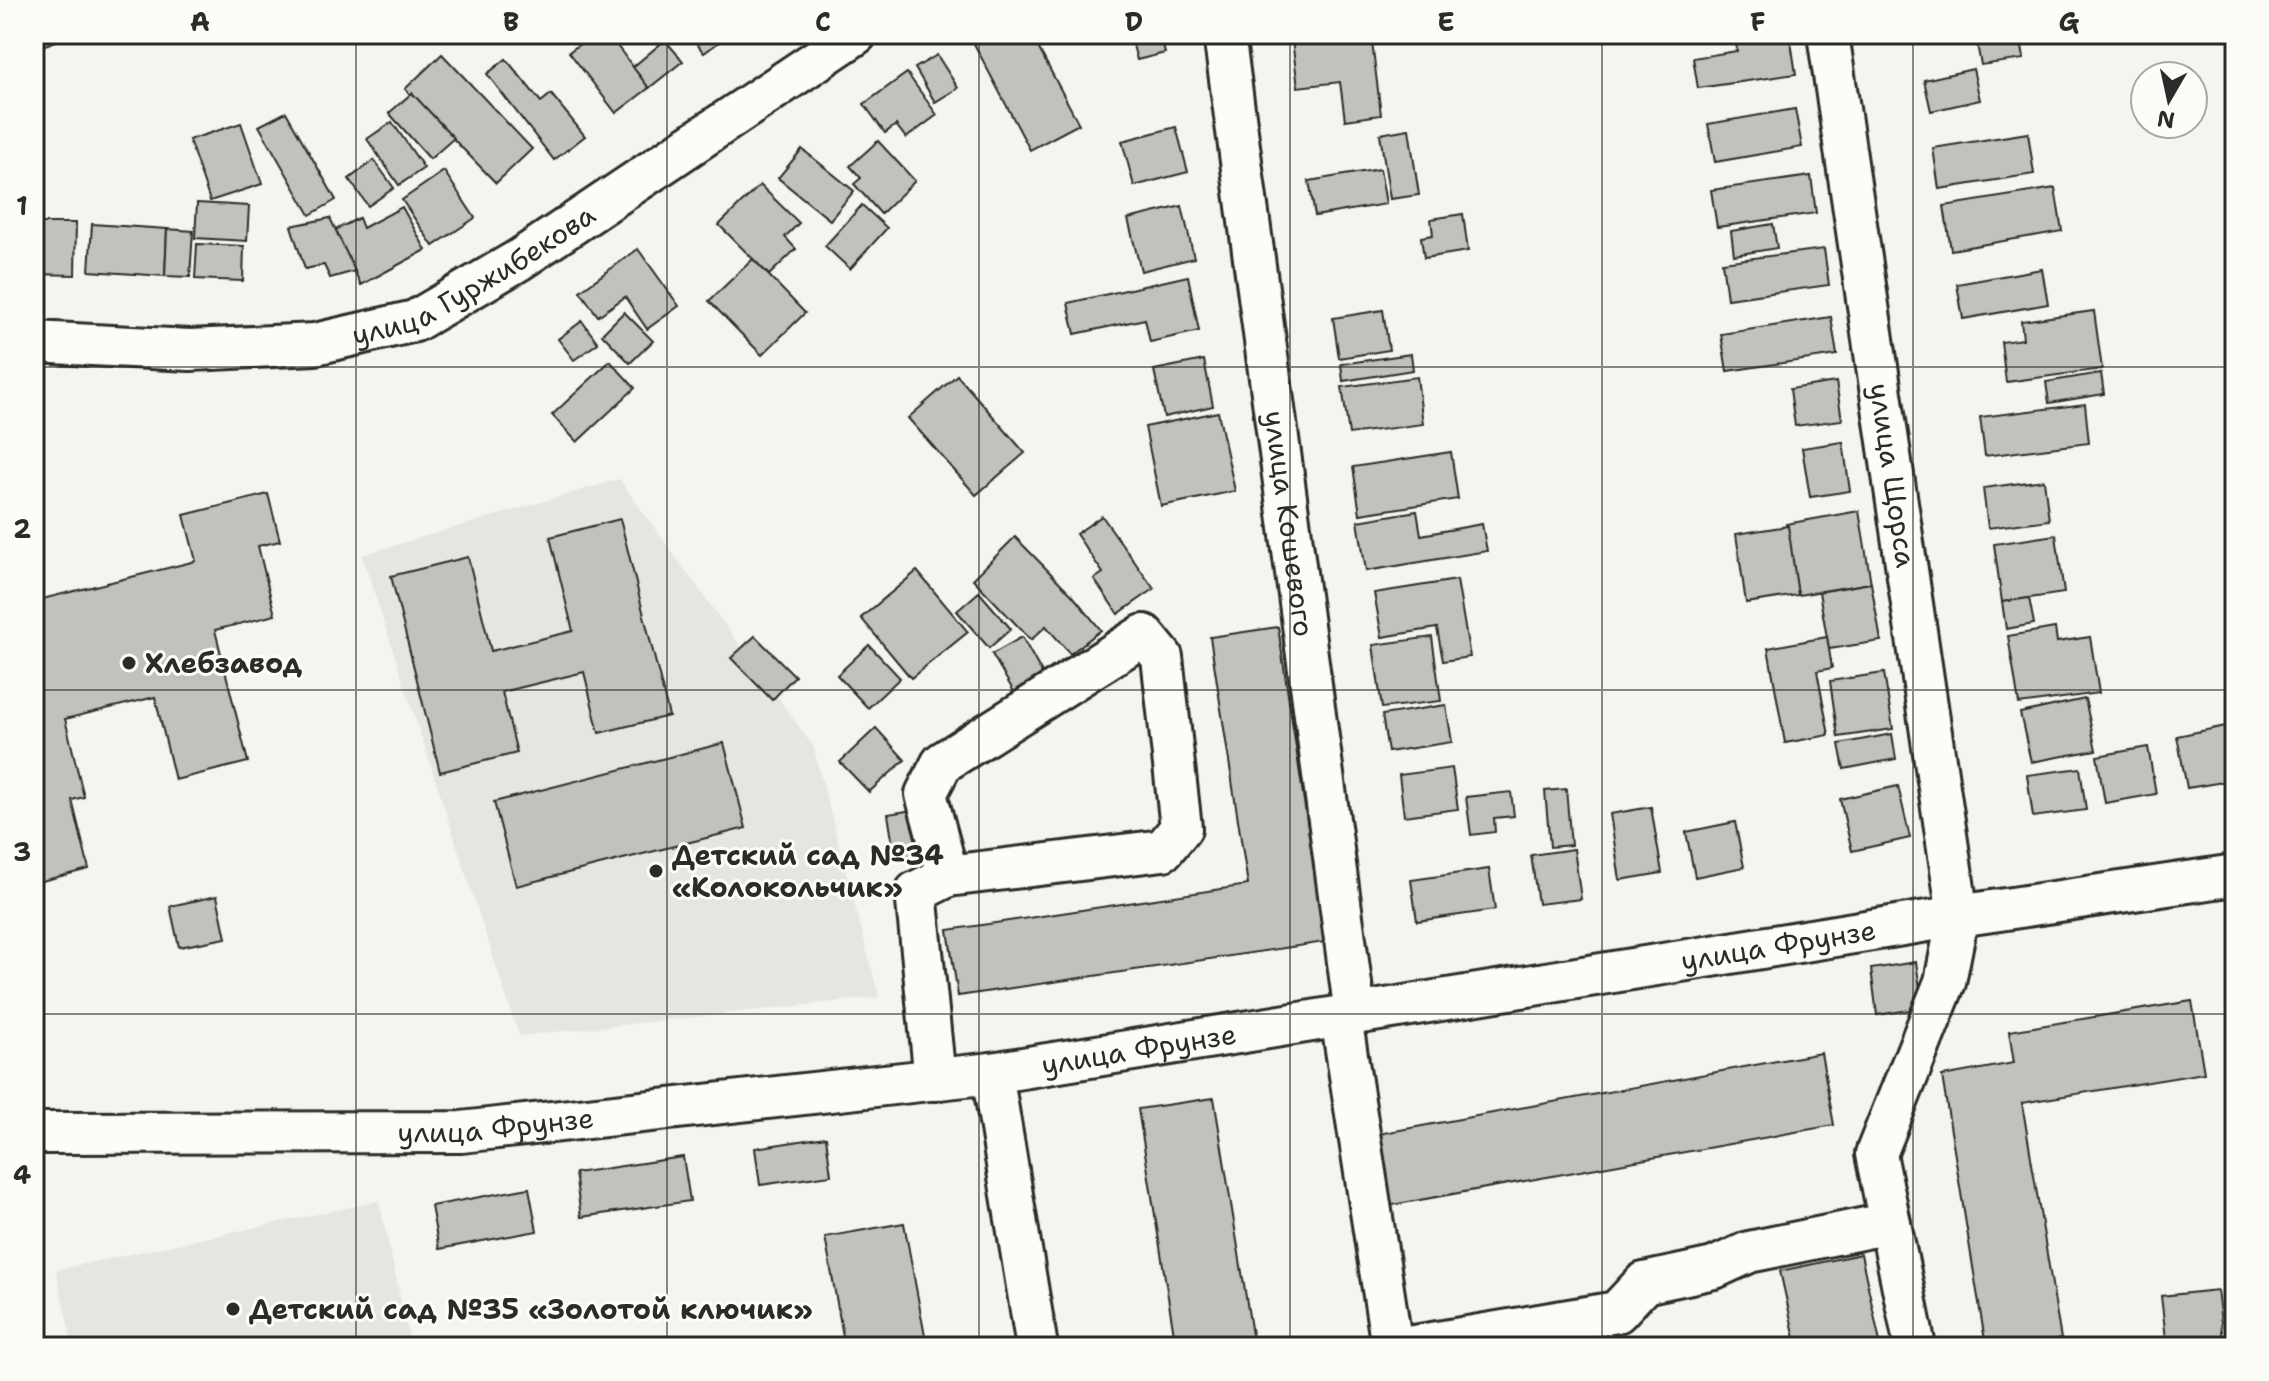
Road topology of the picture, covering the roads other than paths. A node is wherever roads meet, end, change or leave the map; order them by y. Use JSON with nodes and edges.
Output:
{"nodes":[{"id":1,"x":856,"y":34,"type":"edge"},
{"id":2,"x":1224,"y":34,"type":"edge"},
{"id":3,"x":1828,"y":34,"type":"edge"},
{"id":4,"x":34,"y":342,"type":"edge"},
{"id":5,"x":2235,"y":875,"type":"edge"},
{"id":6,"x":948,"y":876,"type":"junction"},
{"id":7,"x":1958,"y":916,"type":"junction"},
{"id":8,"x":1348,"y":1016,"type":"junction"},
{"id":9,"x":992,"y":1073,"type":"junction"},
{"id":10,"x":935,"y":1080,"type":"junction"},
{"id":11,"x":34,"y":1133,"type":"edge"},
{"id":12,"x":1890,"y":1223,"type":"junction"},
{"id":13,"x":1037,"y":1347,"type":"edge"},
{"id":14,"x":1392,"y":1347,"type":"edge"},
{"id":15,"x":1408,"y":1347,"type":"edge"},
{"id":16,"x":1915,"y":1347,"type":"edge"}],
"edges":[{"from":1,"to":4,"type":"street","name":"улица Гуржибекова"},
{"from":2,"to":8,"type":"street","name":"улица Кошевого"},
{"from":3,"to":7,"type":"street","name":"улица Щорса"},
{"from":5,"to":7,"type":"street","name":"улица Фрунзе"},
{"from":6,"to":6,"type":"street"},
{"from":6,"to":10,"type":"street"},
{"from":7,"to":8,"type":"street","name":"улица Фрунзе"},
{"from":7,"to":12,"type":"street","name":"улица Щорса"},
{"from":8,"to":9,"type":"street","name":"улица Фрунзе"},
{"from":8,"to":14,"type":"street","name":"улица Кошевого"},
{"from":9,"to":10,"type":"street","name":"улица Фрунзе"},
{"from":9,"to":13,"type":"street"},
{"from":10,"to":11,"type":"street","name":"улица Фрунзе"},
{"from":12,"to":15,"type":"street"},
{"from":12,"to":16,"type":"street","name":"улица Щорса"}]}
